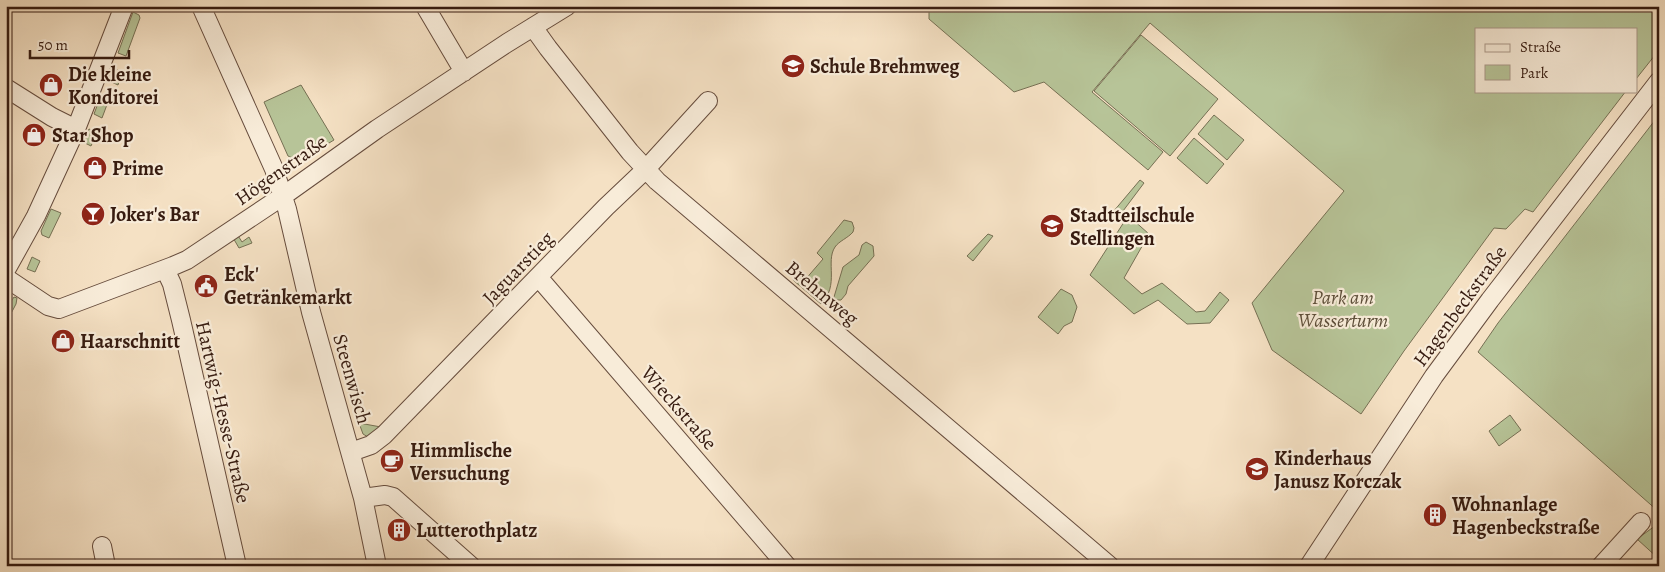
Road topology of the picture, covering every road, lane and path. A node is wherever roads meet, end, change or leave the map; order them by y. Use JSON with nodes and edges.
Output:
{"nodes":[{"id":1,"x":124,"y":6,"type":"edge"},
{"id":2,"x":201,"y":6,"type":"edge"},
{"id":3,"x":425,"y":6,"type":"edge"},
{"id":4,"x":567,"y":6,"type":"edge"},
{"id":5,"x":533,"y":27,"type":"junction"},
{"id":6,"x":464,"y":72,"type":"junction"},
{"id":7,"x":1659,"y":82,"type":"edge"},
{"id":8,"x":6,"y":88,"type":"edge"},
{"id":9,"x":708,"y":101,"type":"dead end"},
{"id":10,"x":76,"y":129,"type":"junction"},
{"id":11,"x":645,"y":170,"type":"junction"},
{"id":12,"x":283,"y":196,"type":"junction"},
{"id":13,"x":165,"y":269,"type":"junction"},
{"id":14,"x":538,"y":278,"type":"junction"},
{"id":15,"x":8,"y":281,"type":"edge"},
{"id":16,"x":350,"y":452,"type":"junction"},
{"id":17,"x":363,"y":498,"type":"junction"},
{"id":18,"x":1641,"y":522,"type":"dead end"},
{"id":19,"x":102,"y":546,"type":"dead end"},
{"id":20,"x":106,"y":566,"type":"edge"},
{"id":21,"x":237,"y":566,"type":"edge"},
{"id":22,"x":377,"y":566,"type":"edge"},
{"id":23,"x":471,"y":566,"type":"edge"},
{"id":24,"x":787,"y":566,"type":"edge"},
{"id":25,"x":1110,"y":566,"type":"edge"},
{"id":26,"x":1309,"y":566,"type":"edge"},
{"id":27,"x":1601,"y":566,"type":"edge"}],
"edges":[{"from":1,"to":10,"type":"street"},
{"from":2,"to":12,"type":"street","name":"Steenwisch"},
{"from":3,"to":6,"type":"street"},
{"from":4,"to":5,"type":"street","name":"Högenstraße"},
{"from":5,"to":6,"type":"street","name":"Högenstraße"},
{"from":5,"to":11,"type":"street","name":"Brehmweg"},
{"from":6,"to":12,"type":"street","name":"Högenstraße"},
{"from":7,"to":26,"type":"street","name":"Hagenbeckstraße"},
{"from":8,"to":10,"type":"street"},
{"from":9,"to":11,"type":"street","name":"Jaguarstieg"},
{"from":10,"to":15,"type":"street"},
{"from":11,"to":14,"type":"street","name":"Jaguarstieg"},
{"from":11,"to":25,"type":"street","name":"Brehmweg"},
{"from":12,"to":13,"type":"street","name":"Högenstraße"},
{"from":12,"to":16,"type":"street","name":"Steenwisch"},
{"from":13,"to":15,"type":"street","name":"Högenstraße"},
{"from":13,"to":21,"type":"street","name":"Hartwig-Hesse-Straße"},
{"from":14,"to":16,"type":"street","name":"Jaguarstieg"},
{"from":14,"to":24,"type":"street","name":"Wieckstraße"},
{"from":16,"to":17,"type":"street","name":"Steenwisch"},
{"from":17,"to":22,"type":"street","name":"Steenwisch"},
{"from":17,"to":23,"type":"street"},
{"from":18,"to":27,"type":"street"},
{"from":19,"to":20,"type":"street"}]}
